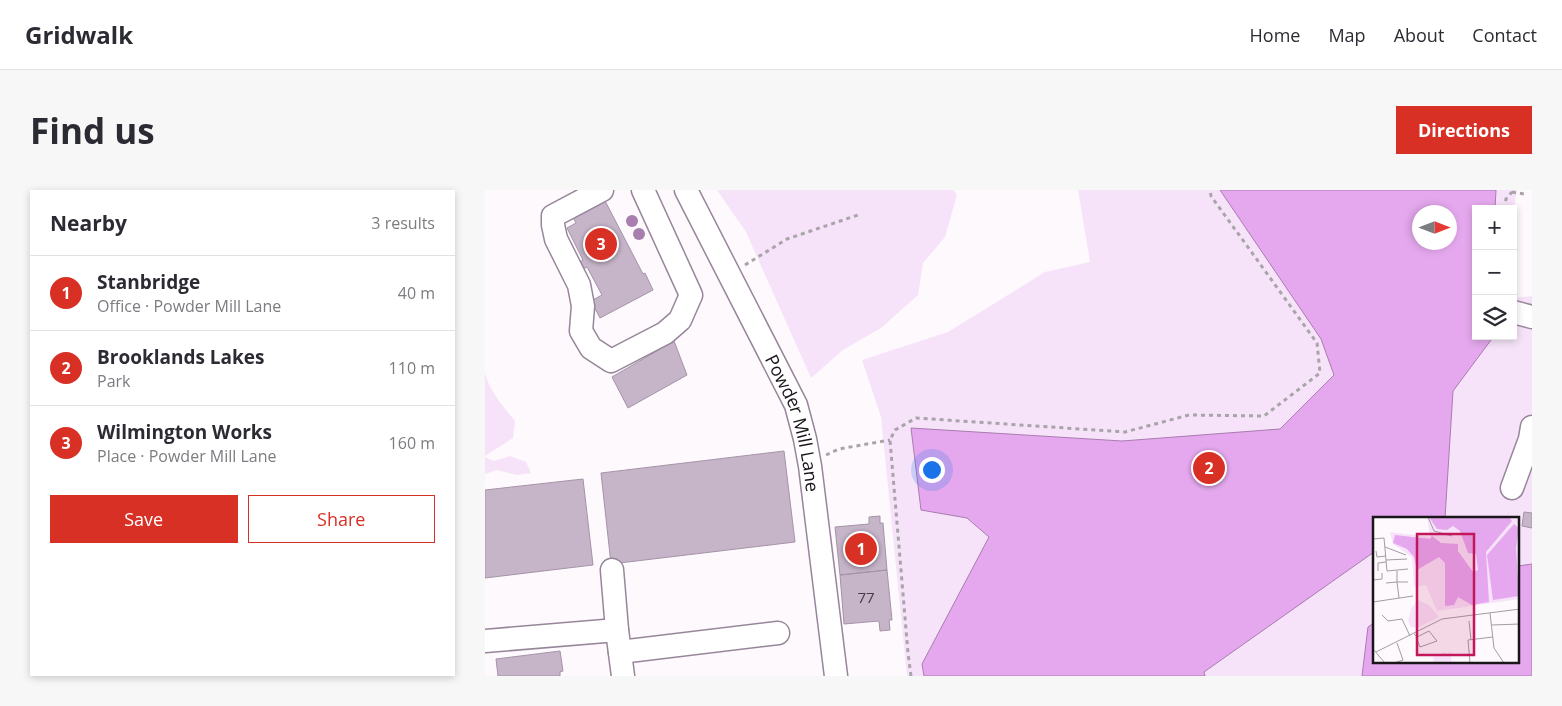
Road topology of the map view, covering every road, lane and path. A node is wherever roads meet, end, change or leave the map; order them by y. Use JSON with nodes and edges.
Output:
{"nodes":[{"id":1,"x":602,"y":190,"type":"edge"},
{"id":2,"x":643,"y":190,"type":"edge"},
{"id":3,"x":686,"y":190,"type":"edge"},
{"id":4,"x":1210,"y":190,"type":"edge"},
{"id":5,"x":1512,"y":191,"type":"edge"},
{"id":6,"x":1524,"y":194,"type":"dead end"},
{"id":7,"x":1505,"y":205,"type":"edge"},
{"id":8,"x":858,"y":215,"type":"dead end"},
{"id":9,"x":729,"y":275,"type":"junction"},
{"id":10,"x":1517,"y":313,"type":"edge"},
{"id":11,"x":1532,"y":317,"type":"edge"},
{"id":12,"x":1532,"y":427,"type":"edge"},
{"id":13,"x":891,"y":440,"type":"junction"},
{"id":14,"x":821,"y":457,"type":"dead end"},
{"id":15,"x":1512,"y":488,"type":"dead end"},
{"id":16,"x":612,"y":570,"type":"dead end"},
{"id":17,"x":778,"y":633,"type":"dead end"},
{"id":18,"x":619,"y":641,"type":"junction"},
{"id":19,"x":485,"y":642,"type":"edge"},
{"id":20,"x":623,"y":676,"type":"edge"},
{"id":21,"x":836,"y":676,"type":"edge"},
{"id":22,"x":911,"y":676,"type":"edge"}],
"edges":[{"from":1,"to":2,"type":"street"},
{"from":3,"to":9,"type":"street","name":"Powder Mill Lane"},
{"from":4,"to":13,"type":"path"},
{"from":5,"to":6,"type":"path"},
{"from":5,"to":7,"type":"path"},
{"from":8,"to":9,"type":"path"},
{"from":9,"to":21,"type":"street","name":"Powder Mill Lane"},
{"from":10,"to":11,"type":"street"},
{"from":12,"to":15,"type":"street"},
{"from":13,"to":14,"type":"path"},
{"from":13,"to":22,"type":"path"},
{"from":16,"to":18,"type":"street"},
{"from":17,"to":18,"type":"street"},
{"from":18,"to":19,"type":"street"},
{"from":18,"to":20,"type":"street"}]}
